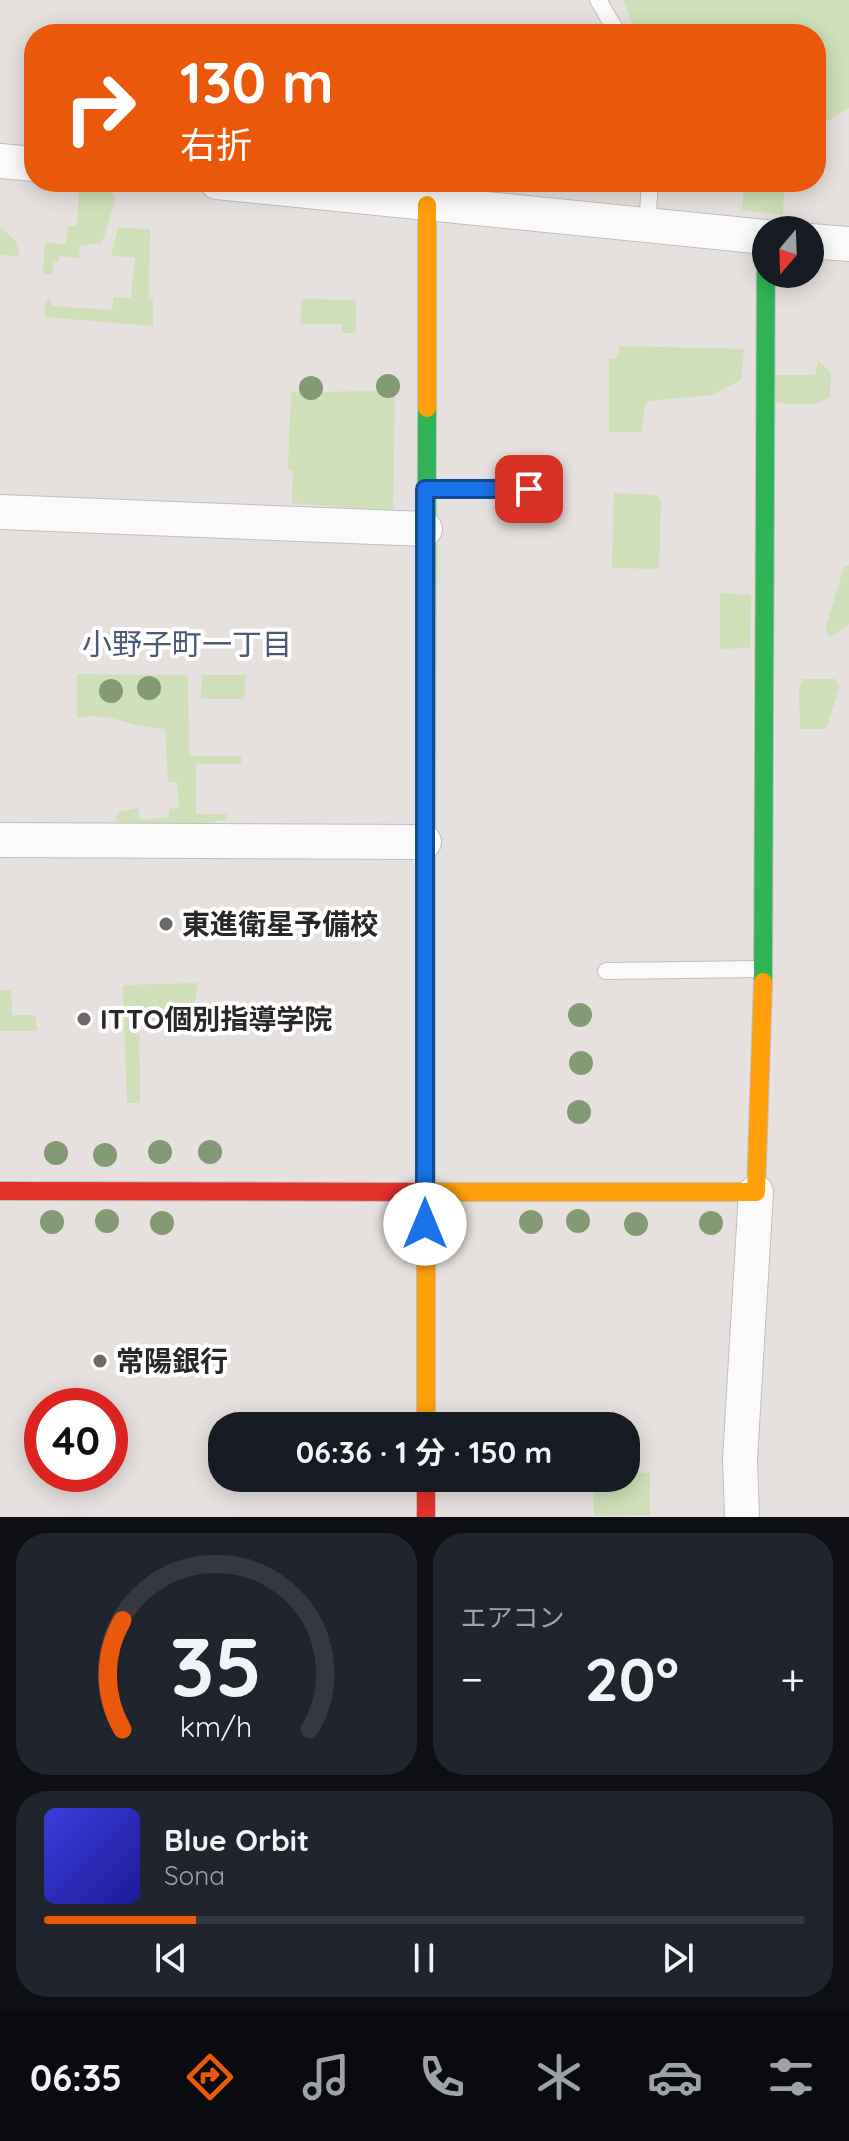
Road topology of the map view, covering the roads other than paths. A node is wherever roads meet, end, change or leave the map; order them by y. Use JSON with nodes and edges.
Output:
{"nodes":[{"id":1,"x":598,"y":0,"type":"edge"},
{"id":2,"x":612,"y":24,"type":"edge"},
{"id":3,"x":0,"y":161,"type":"edge"},
{"id":4,"x":24,"y":163,"type":"edge"},
{"id":5,"x":308,"y":192,"type":"edge"},
{"id":6,"x":649,"y":192,"type":"edge"},
{"id":7,"x":427,"y":205,"type":"junction"},
{"id":8,"x":647,"y":226,"type":"junction"},
{"id":9,"x":752,"y":236,"type":"edge"},
{"id":10,"x":824,"y":242,"type":"edge"},
{"id":11,"x":849,"y":244,"type":"edge"},
{"id":12,"x":766,"y":288,"type":"edge"},
{"id":13,"x":425,"y":489,"type":"junction"},
{"id":14,"x":554,"y":489,"type":"dead end"},
{"id":15,"x":0,"y":512,"type":"edge"},
{"id":16,"x":425,"y":529,"type":"junction"},
{"id":17,"x":0,"y":840,"type":"edge"},
{"id":18,"x":424,"y":842,"type":"junction"},
{"id":19,"x":763,"y":969,"type":"junction"},
{"id":20,"x":606,"y":971,"type":"dead end"},
{"id":21,"x":0,"y":1191,"type":"edge"},
{"id":22,"x":425,"y":1192,"type":"junction"},
{"id":23,"x":756,"y":1192,"type":"junction"},
{"id":24,"x":426,"y":1412,"type":"edge"},
{"id":25,"x":426,"y":1492,"type":"edge"},
{"id":26,"x":426,"y":1517,"type":"edge"},
{"id":27,"x":742,"y":1517,"type":"edge"}],
"edges":[{"from":1,"to":2,"type":"lane"},
{"from":3,"to":4,"type":"street"},
{"from":5,"to":7,"type":"street"},
{"from":6,"to":8,"type":"lane"},
{"from":7,"to":8,"type":"street"},
{"from":7,"to":13,"type":"street"},
{"from":8,"to":9,"type":"street"},
{"from":10,"to":11,"type":"street"},
{"from":12,"to":19,"type":"street"},
{"from":13,"to":14,"type":"lane"},
{"from":13,"to":16,"type":"street"},
{"from":15,"to":16,"type":"street"},
{"from":16,"to":18,"type":"street"},
{"from":17,"to":18,"type":"street"},
{"from":18,"to":22,"type":"street"},
{"from":19,"to":20,"type":"lane"},
{"from":19,"to":23,"type":"street"},
{"from":21,"to":22,"type":"street"},
{"from":22,"to":23,"type":"street"},
{"from":22,"to":24,"type":"street"},
{"from":23,"to":27,"type":"street"},
{"from":25,"to":26,"type":"street"}]}
